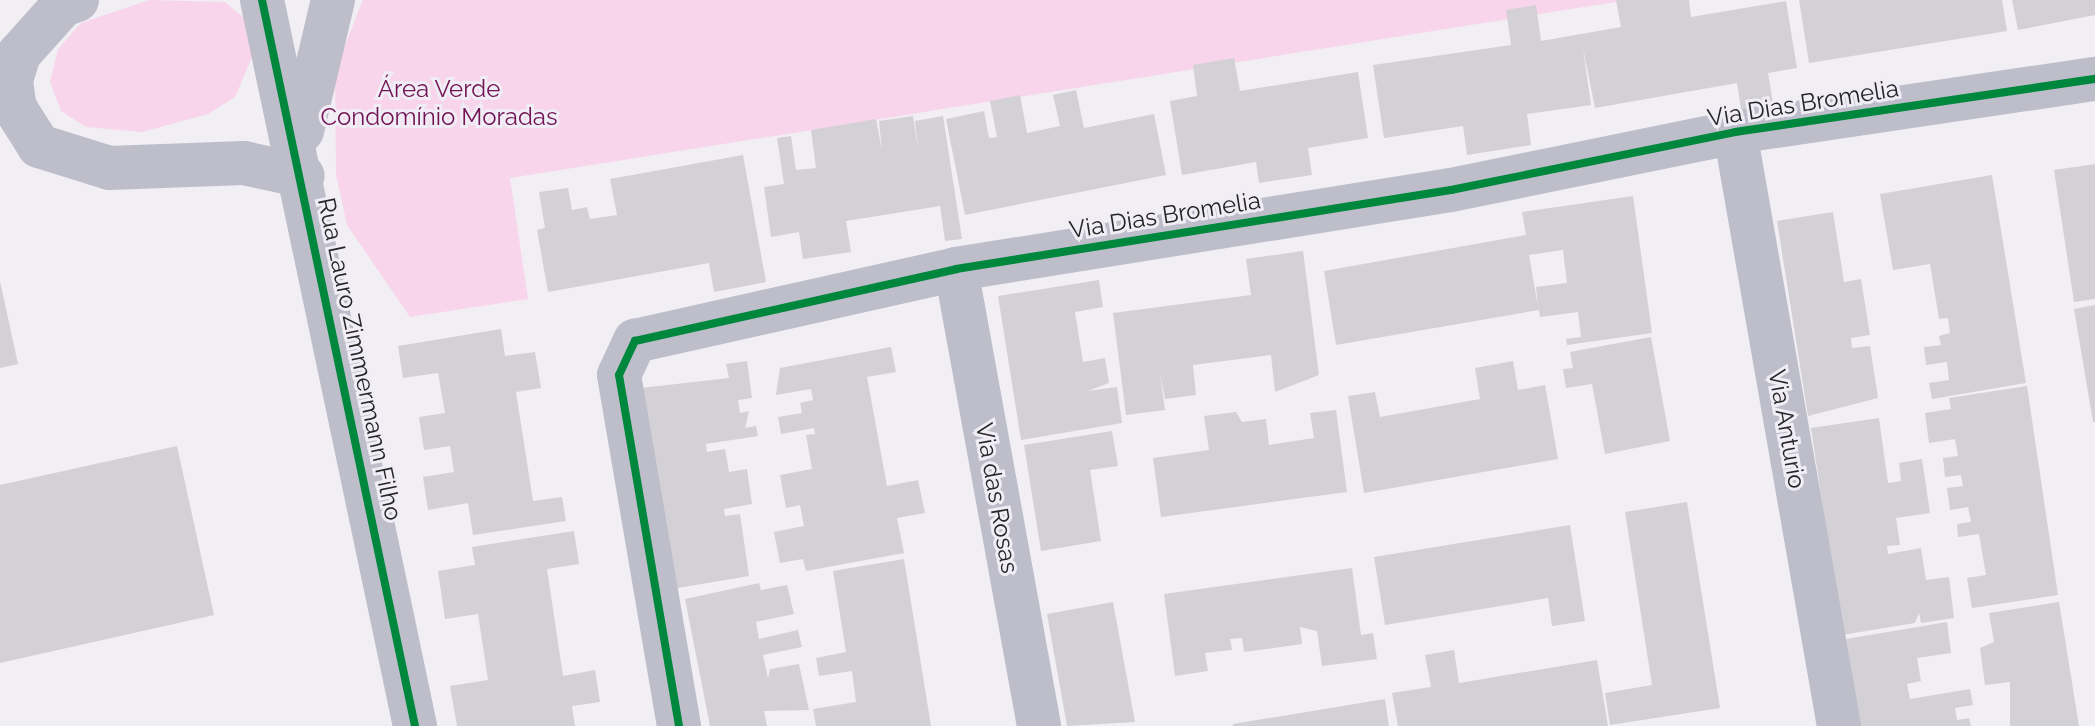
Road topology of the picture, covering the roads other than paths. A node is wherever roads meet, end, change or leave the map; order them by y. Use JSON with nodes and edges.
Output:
{"nodes":[{"id":1,"x":262,"y":0,"type":"edge"},
{"id":2,"x":333,"y":0,"type":"edge"},
{"id":3,"x":67,"y":2,"type":"edge"},
{"id":4,"x":2095,"y":79,"type":"edge"},
{"id":5,"x":12,"y":127,"type":"edge"},
{"id":6,"x":1735,"y":132,"type":"junction"},
{"id":7,"x":301,"y":165,"type":"junction"},
{"id":8,"x":956,"y":269,"type":"junction"},
{"id":9,"x":415,"y":726,"type":"edge"},
{"id":10,"x":679,"y":726,"type":"edge"},
{"id":11,"x":1039,"y":726,"type":"edge"},
{"id":12,"x":1839,"y":726,"type":"edge"}],
"edges":[{"from":1,"to":7,"type":"street","name":"Rua Lauro Zimmermann Filho"},
{"from":2,"to":7,"type":"street","name":"Rua Lauro Zimmermann Filho"},
{"from":3,"to":5,"type":"street","name":"Rua Lauro Zimmermann Filho"},
{"from":4,"to":6,"type":"street","name":"Via Dias Bromelia"},
{"from":5,"to":7,"type":"street","name":"Rua Lauro Zimmermann Filho"},
{"from":6,"to":8,"type":"street","name":"Via Dias Bromelia"},
{"from":6,"to":12,"type":"street","name":"Via Anturio"},
{"from":7,"to":9,"type":"street","name":"Rua Lauro Zimmermann Filho"},
{"from":8,"to":10,"type":"street","name":"Via Dias Bromelia"},
{"from":8,"to":11,"type":"street","name":"Via das Rosas"}]}
